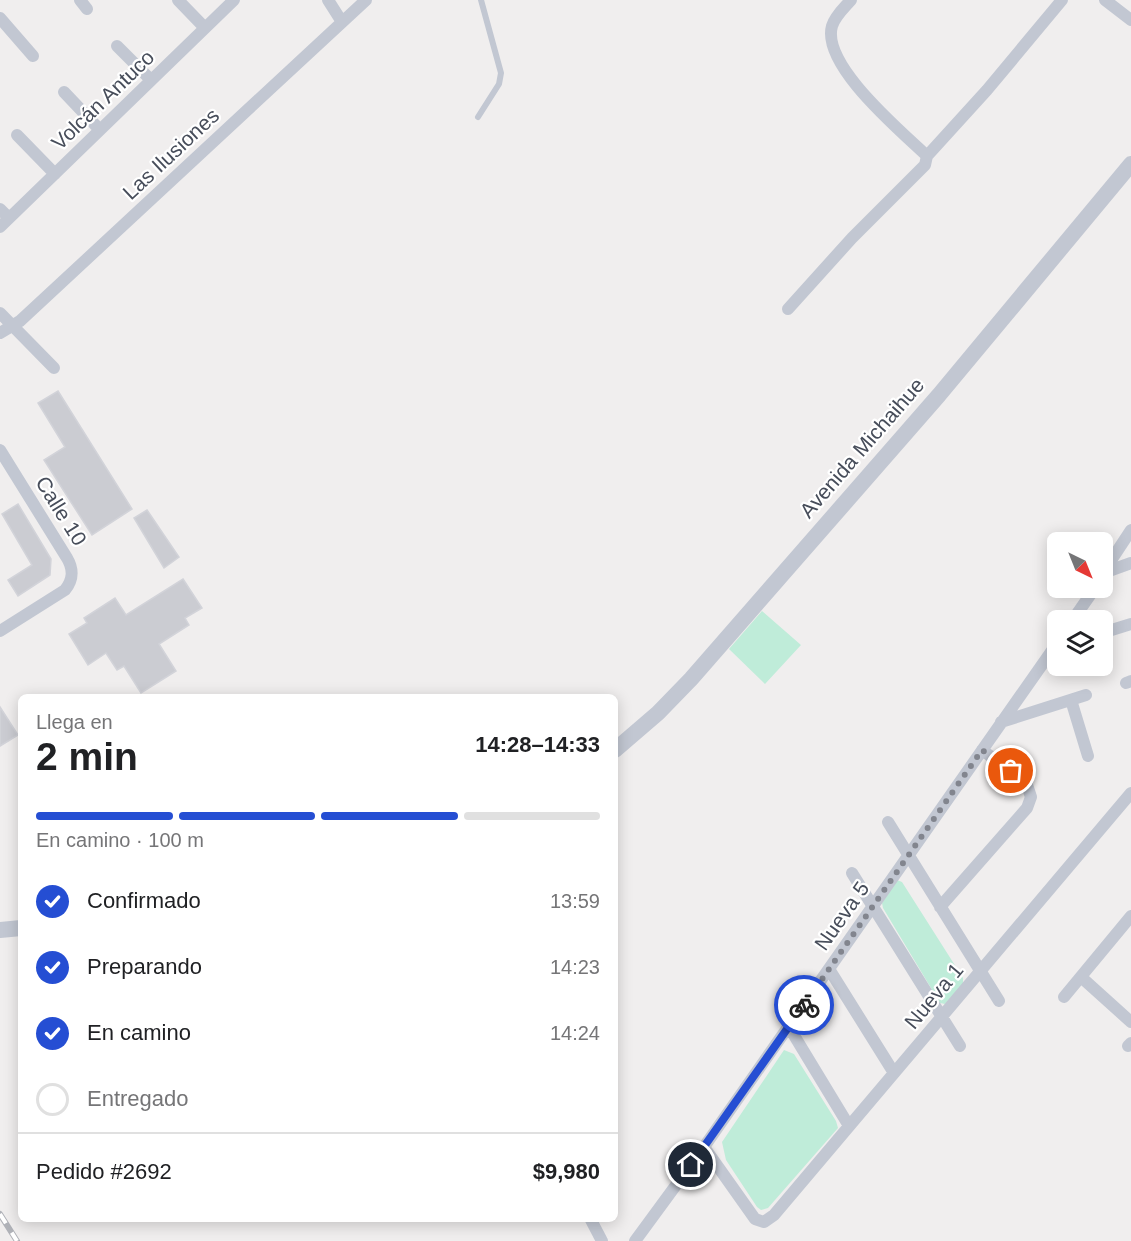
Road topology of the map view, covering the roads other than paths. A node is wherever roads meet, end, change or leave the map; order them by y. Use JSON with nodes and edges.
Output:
{"nodes":[{"id":1,"x":178,"y":0,"type":"edge"},
{"id":2,"x":234,"y":0,"type":"edge"},
{"id":3,"x":328,"y":0,"type":"edge"},
{"id":4,"x":366,"y":0,"type":"edge"},
{"id":5,"x":481,"y":0,"type":"edge"},
{"id":6,"x":851,"y":0,"type":"edge"},
{"id":7,"x":1062,"y":0,"type":"edge"},
{"id":8,"x":1105,"y":0,"type":"edge"},
{"id":9,"x":0,"y":18,"type":"edge"},
{"id":10,"x":1131,"y":20,"type":"edge"},
{"id":11,"x":342,"y":22,"type":"junction"},
{"id":12,"x":205,"y":28,"type":"junction"},
{"id":13,"x":117,"y":46,"type":"dead end"},
{"id":14,"x":33,"y":57,"type":"dead end"},
{"id":15,"x":151,"y":80,"type":"junction"},
{"id":16,"x":64,"y":92,"type":"dead end"},
{"id":17,"x":478,"y":117,"type":"dead end"},
{"id":18,"x":100,"y":130,"type":"junction"},
{"id":19,"x":17,"y":135,"type":"dead end"},
{"id":20,"x":927,"y":156,"type":"junction"},
{"id":21,"x":1131,"y":164,"type":"edge"},
{"id":22,"x":55,"y":174,"type":"junction"},
{"id":23,"x":3,"y":218,"type":"edge"},
{"id":24,"x":788,"y":309,"type":"dead end"},
{"id":25,"x":0,"y":313,"type":"edge"},
{"id":26,"x":13,"y":326,"type":"junction"},
{"id":27,"x":0,"y":333,"type":"edge"},
{"id":28,"x":54,"y":368,"type":"dead end"},
{"id":29,"x":0,"y":450,"type":"edge"},
{"id":30,"x":1131,"y":530,"type":"edge"},
{"id":31,"x":1113,"y":557,"type":"edge"},
{"id":32,"x":1131,"y":563,"type":"edge"},
{"id":33,"x":1113,"y":570,"type":"edge"},
{"id":34,"x":1131,"y":624,"type":"edge"},
{"id":35,"x":1113,"y":630,"type":"edge"},
{"id":36,"x":0,"y":631,"type":"edge"},
{"id":37,"x":1047,"y":658,"type":"edge"},
{"id":38,"x":1086,"y":695,"type":"dead end"},
{"id":39,"x":1071,"y":700,"type":"junction"},
{"id":40,"x":1001,"y":722,"type":"junction"},
{"id":41,"x":618,"y":747,"type":"edge"},
{"id":42,"x":982,"y":750,"type":"junction"},
{"id":43,"x":1088,"y":756,"type":"dead end"},
{"id":44,"x":1131,"y":793,"type":"edge"},
{"id":45,"x":888,"y":822,"type":"dead end"},
{"id":46,"x":908,"y":856,"type":"junction"},
{"id":47,"x":852,"y":873,"type":"dead end"},
{"id":48,"x":873,"y":906,"type":"junction"},
{"id":49,"x":940,"y":907,"type":"junction"},
{"id":50,"x":1131,"y":916,"type":"edge"},
{"id":51,"x":18,"y":928,"type":"edge"},
{"id":52,"x":0,"y":930,"type":"edge"},
{"id":53,"x":829,"y":969,"type":"junction"},
{"id":54,"x":981,"y":971,"type":"junction"},
{"id":55,"x":1081,"y":976,"type":"junction"},
{"id":56,"x":1064,"y":997,"type":"dead end"},
{"id":57,"x":999,"y":1001,"type":"dead end"},
{"id":58,"x":941,"y":1017,"type":"junction"},
{"id":59,"x":1131,"y":1022,"type":"edge"},
{"id":60,"x":789,"y":1027,"type":"junction"},
{"id":61,"x":960,"y":1046,"type":"dead end"},
{"id":62,"x":894,"y":1074,"type":"junction"},
{"id":63,"x":849,"y":1126,"type":"junction"},
{"id":64,"x":704,"y":1147,"type":"junction"},
{"id":65,"x":592,"y":1222,"type":"edge"},
{"id":66,"x":602,"y":1241,"type":"edge"},
{"id":67,"x":635,"y":1241,"type":"edge"}],
"edges":[{"from":1,"to":12,"type":"street"},
{"from":2,"to":12,"type":"street","name":"Volcán Antuco"},
{"from":3,"to":11,"type":"street"},
{"from":4,"to":11,"type":"street","name":"Las Ilusiones"},
{"from":5,"to":17,"type":"lane"},
{"from":6,"to":20,"type":"street"},
{"from":7,"to":20,"type":"street"},
{"from":8,"to":10,"type":"street"},
{"from":9,"to":14,"type":"street"},
{"from":11,"to":26,"type":"street","name":"Las Ilusiones"},
{"from":12,"to":15,"type":"street","name":"Volcán Antuco"},
{"from":13,"to":15,"type":"street"},
{"from":15,"to":18,"type":"street","name":"Volcán Antuco"},
{"from":16,"to":18,"type":"street"},
{"from":18,"to":22,"type":"street","name":"Volcán Antuco"},
{"from":19,"to":22,"type":"street"},
{"from":20,"to":24,"type":"street"},
{"from":21,"to":41,"type":"street","name":"Avenida Michaihue"},
{"from":22,"to":23,"type":"street","name":"Volcán Antuco"},
{"from":25,"to":26,"type":"street"},
{"from":26,"to":27,"type":"street","name":"Las Ilusiones"},
{"from":26,"to":28,"type":"street"},
{"from":29,"to":36,"type":"street","name":"Calle 10"},
{"from":30,"to":31,"type":"street"},
{"from":32,"to":33,"type":"street"},
{"from":34,"to":35,"type":"street"},
{"from":37,"to":40,"type":"street","name":"Nueva 5"},
{"from":38,"to":39,"type":"street"},
{"from":39,"to":40,"type":"street"},
{"from":39,"to":43,"type":"street"},
{"from":40,"to":42,"type":"street","name":"Nueva 5"},
{"from":42,"to":46,"type":"street","name":"Nueva 5"},
{"from":42,"to":49,"type":"street"},
{"from":44,"to":54,"type":"street","name":"Nueva 1"},
{"from":45,"to":46,"type":"street"},
{"from":46,"to":48,"type":"street","name":"Nueva 5"},
{"from":46,"to":49,"type":"street"},
{"from":47,"to":48,"type":"street"},
{"from":48,"to":53,"type":"street","name":"Nueva 5"},
{"from":48,"to":58,"type":"street"},
{"from":49,"to":54,"type":"street"},
{"from":50,"to":55,"type":"street"},
{"from":51,"to":52,"type":"street"},
{"from":53,"to":60,"type":"street","name":"Nueva 5"},
{"from":53,"to":62,"type":"street"},
{"from":54,"to":57,"type":"street"},
{"from":54,"to":58,"type":"street","name":"Nueva 1"},
{"from":55,"to":56,"type":"street"},
{"from":55,"to":59,"type":"street"},
{"from":58,"to":61,"type":"street"},
{"from":58,"to":62,"type":"street","name":"Nueva 1"},
{"from":60,"to":63,"type":"street"},
{"from":60,"to":64,"type":"street","name":"Nueva 5"},
{"from":62,"to":63,"type":"street","name":"Nueva 1"},
{"from":63,"to":64,"type":"street","name":"Nueva 1"},
{"from":64,"to":67,"type":"street","name":"Nueva 5"},
{"from":65,"to":66,"type":"street"}]}
